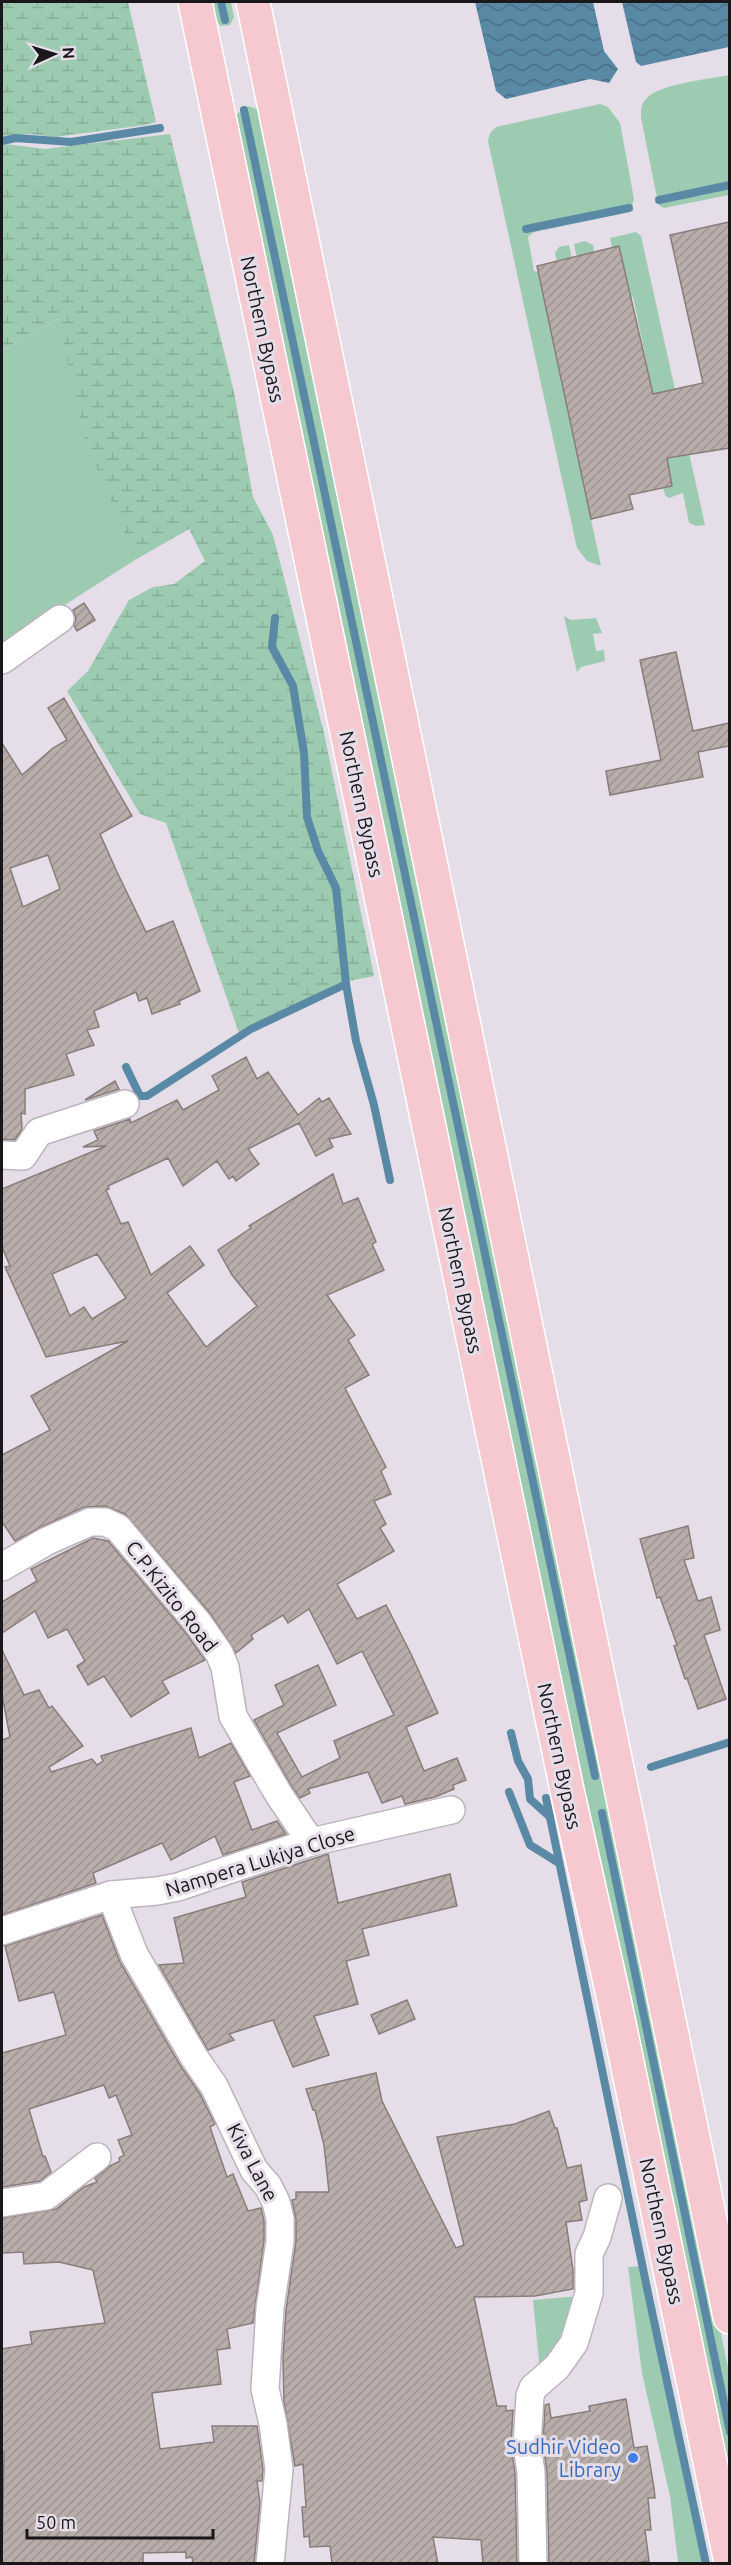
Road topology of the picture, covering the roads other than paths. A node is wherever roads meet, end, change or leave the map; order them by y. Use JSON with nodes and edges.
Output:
{"nodes":[{"id":1,"x":195,"y":2,"type":"edge"},
{"id":2,"x":253,"y":2,"type":"edge"},
{"id":3,"x":60,"y":619,"type":"dead end"},
{"id":4,"x":2,"y":660,"type":"edge"},
{"id":5,"x":125,"y":1104,"type":"dead end"},
{"id":6,"x":2,"y":1155,"type":"edge"},
{"id":7,"x":2,"y":1566,"type":"edge"},
{"id":8,"x":451,"y":1810,"type":"dead end"},
{"id":9,"x":311,"y":1842,"type":"junction"},
{"id":10,"x":111,"y":1895,"type":"junction"},
{"id":11,"x":2,"y":1931,"type":"edge"},
{"id":12,"x":97,"y":2157,"type":"dead end"},
{"id":13,"x":608,"y":2198,"type":"dead end"},
{"id":14,"x":2,"y":2203,"type":"edge"},
{"id":15,"x":729,"y":2317,"type":"edge"},
{"id":16,"x":729,"y":2558,"type":"edge"},
{"id":17,"x":270,"y":2564,"type":"edge"},
{"id":18,"x":534,"y":2564,"type":"edge"}],
"edges":[{"from":1,"to":16,"type":"highway","name":"Northern Bypass"},
{"from":2,"to":15,"type":"highway"},
{"from":3,"to":4,"type":"street"},
{"from":5,"to":6,"type":"street"},
{"from":7,"to":9,"type":"street","name":"C.P.Kizito Road"},
{"from":8,"to":9,"type":"street","name":"Nampera Lukiya Close"},
{"from":9,"to":10,"type":"street","name":"Nampera Lukiya Close"},
{"from":10,"to":11,"type":"street","name":"Nampera Lukiya Close"},
{"from":10,"to":17,"type":"street","name":"Kiva Lane"},
{"from":12,"to":14,"type":"street"},
{"from":13,"to":18,"type":"street"}]}
